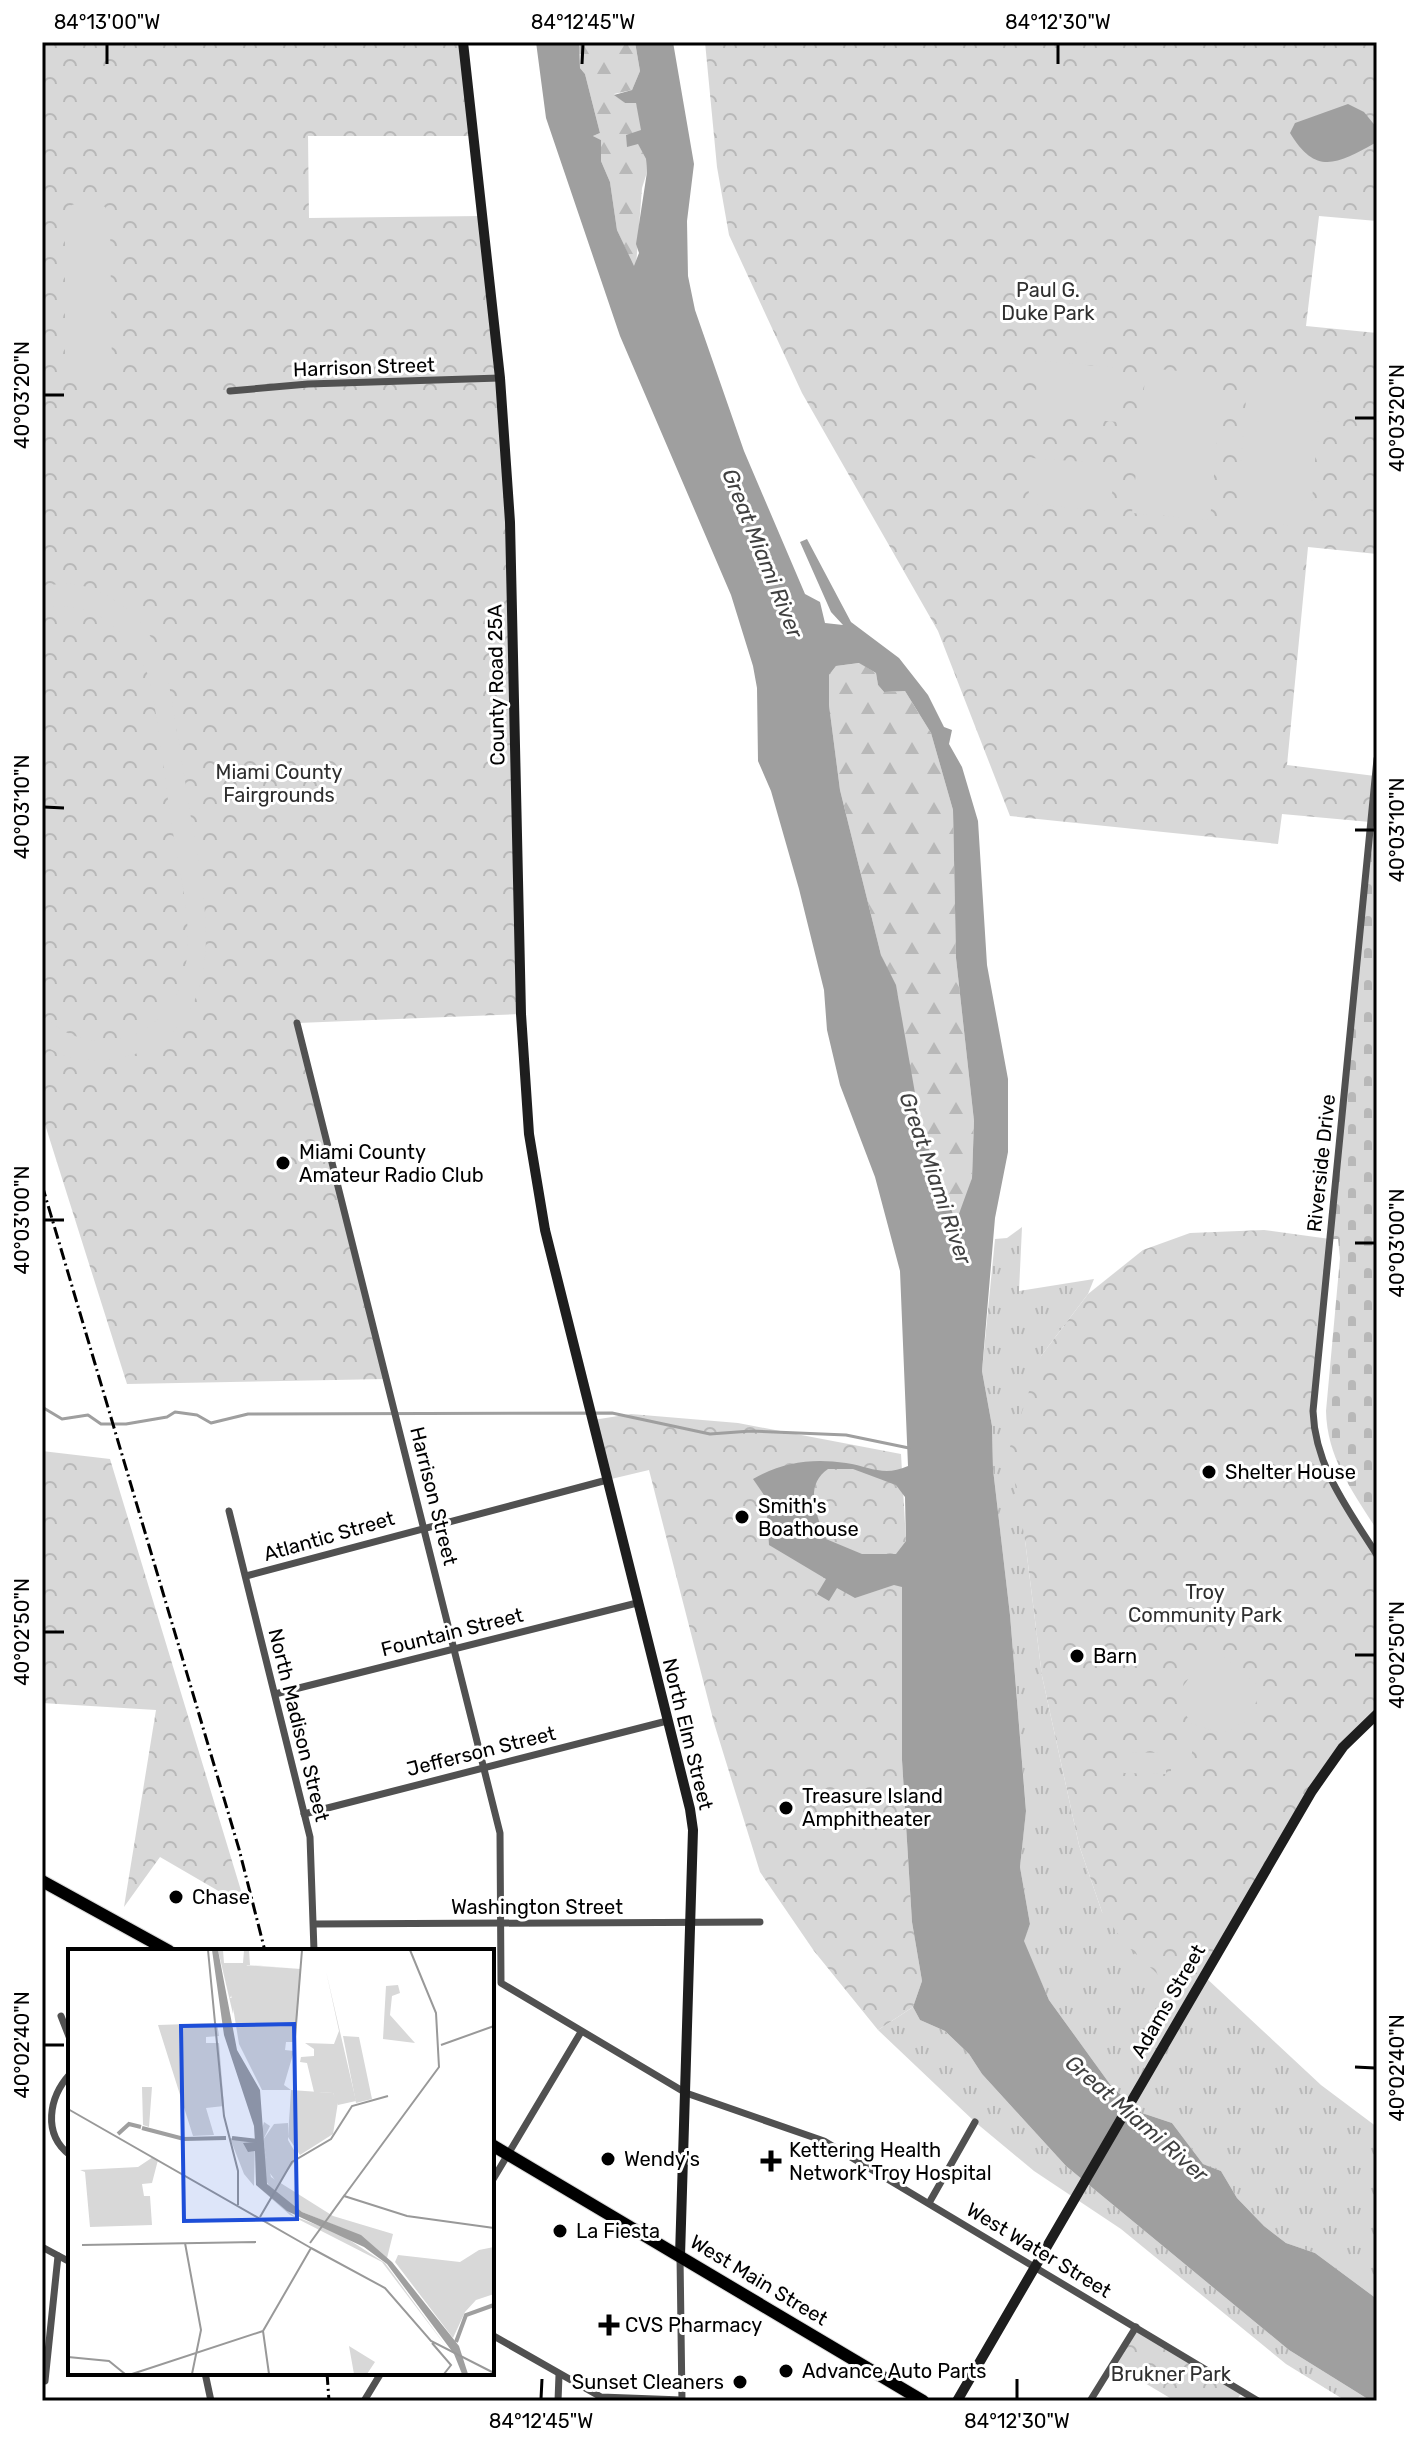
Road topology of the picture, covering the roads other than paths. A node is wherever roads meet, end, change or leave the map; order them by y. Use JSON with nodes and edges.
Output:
{"nodes":[{"id":1,"x":463,"y":42,"type":"edge"},
{"id":2,"x":500,"y":378,"type":"junction"},
{"id":3,"x":230,"y":391,"type":"dead end"},
{"id":4,"x":1377,"y":759,"type":"edge"},
{"id":5,"x":297,"y":1023,"type":"dead end"},
{"id":6,"x":569,"y":1326,"type":"joint"},
{"id":7,"x":607,"y":1480,"type":"junction"},
{"id":8,"x":229,"y":1511,"type":"dead end"},
{"id":9,"x":425,"y":1526,"type":"junction"},
{"id":10,"x":1377,"y":1555,"type":"edge"},
{"id":11,"x":246,"y":1576,"type":"junction"},
{"id":12,"x":637,"y":1603,"type":"junction"},
{"id":13,"x":455,"y":1647,"type":"junction"},
{"id":14,"x":275,"y":1694,"type":"junction"},
{"id":15,"x":1377,"y":1714,"type":"edge"},
{"id":16,"x":667,"y":1721,"type":"junction"},
{"id":17,"x":485,"y":1767,"type":"junction"},
{"id":18,"x":304,"y":1814,"type":"junction"},
{"id":19,"x":42,"y":1881,"type":"edge"},
{"id":20,"x":501,"y":1922,"type":"junction"},
{"id":21,"x":760,"y":1922,"type":"dead end"},
{"id":22,"x":689,"y":1923,"type":"junction"},
{"id":23,"x":314,"y":1924,"type":"junction"},
{"id":24,"x":165,"y":1949,"type":"edge"},
{"id":25,"x":314,"y":1949,"type":"edge"},
{"id":26,"x":501,"y":1983,"type":"joint"},
{"id":27,"x":61,"y":2016,"type":"dead end"},
{"id":28,"x":581,"y":2032,"type":"junction"},
{"id":29,"x":68,"y":2034,"type":"edge"},
{"id":30,"x":68,"y":2076,"type":"edge"},
{"id":31,"x":686,"y":2093,"type":"junction"},
{"id":32,"x":975,"y":2122,"type":"dead end"},
{"id":33,"x":494,"y":2146,"type":"edge"},
{"id":34,"x":68,"y":2153,"type":"edge"},
{"id":35,"x":507,"y":2154,"type":"junction"},
{"id":36,"x":494,"y":2177,"type":"edge"},
{"id":37,"x":929,"y":2203,"type":"junction"},
{"id":38,"x":42,"y":2247,"type":"edge"},
{"id":39,"x":58,"y":2256,"type":"junction"},
{"id":40,"x":680,"y":2256,"type":"junction"},
{"id":41,"x":68,"y":2261,"type":"edge"},
{"id":42,"x":1034,"y":2265,"type":"junction"},
{"id":43,"x":1136,"y":2327,"type":"junction"},
{"id":44,"x":494,"y":2336,"type":"edge"},
{"id":45,"x":206,"y":2375,"type":"edge"},
{"id":46,"x":380,"y":2375,"type":"edge"},
{"id":47,"x":559,"y":2375,"type":"junction"},
{"id":48,"x":45,"y":2381,"type":"dead end"},
{"id":49,"x":1242,"y":2392,"type":"junction"},
{"id":50,"x":211,"y":2401,"type":"edge"},
{"id":51,"x":364,"y":2401,"type":"edge"},
{"id":52,"x":558,"y":2401,"type":"edge"},
{"id":53,"x":682,"y":2401,"type":"edge"},
{"id":54,"x":923,"y":2401,"type":"edge"},
{"id":55,"x":957,"y":2401,"type":"edge"},
{"id":56,"x":1090,"y":2401,"type":"edge"},
{"id":57,"x":1236,"y":2401,"type":"edge"},
{"id":58,"x":1258,"y":2401,"type":"edge"}],
"edges":[{"from":1,"to":2,"type":"main road","name":"County Road 25A"},
{"from":2,"to":3,"type":"street","name":"Harrison Street"},
{"from":2,"to":6,"type":"main road","name":"County Road 25A"},
{"from":4,"to":10,"type":"street","name":"Riverside Drive"},
{"from":5,"to":9,"type":"street","name":"Harrison Street"},
{"from":6,"to":7,"type":"main road","name":"North Elm Street"},
{"from":7,"to":9,"type":"street","name":"Atlantic Street"},
{"from":7,"to":12,"type":"main road","name":"North Elm Street"},
{"from":8,"to":11,"type":"street","name":"North Madison Street"},
{"from":9,"to":11,"type":"street","name":"Atlantic Street"},
{"from":9,"to":13,"type":"street","name":"Harrison Street"},
{"from":11,"to":14,"type":"street","name":"North Madison Street"},
{"from":12,"to":13,"type":"street","name":"Fountain Street"},
{"from":12,"to":16,"type":"main road","name":"North Elm Street"},
{"from":13,"to":14,"type":"street","name":"Fountain Street"},
{"from":13,"to":17,"type":"street","name":"Harrison Street"},
{"from":14,"to":18,"type":"street","name":"North Madison Street"},
{"from":15,"to":42,"type":"main road","name":"Adams Street"},
{"from":16,"to":17,"type":"street","name":"Jefferson Street"},
{"from":16,"to":22,"type":"main road","name":"North Elm Street"},
{"from":17,"to":18,"type":"street","name":"Jefferson Street"},
{"from":17,"to":20,"type":"street","name":"Harrison Street"},
{"from":18,"to":23,"type":"street","name":"North Madison Street"},
{"from":19,"to":24,"type":"main road"},
{"from":20,"to":22,"type":"street","name":"Washington Street"},
{"from":20,"to":23,"type":"street","name":"Washington Street"},
{"from":20,"to":26,"type":"street","name":"Harrison Street"},
{"from":21,"to":22,"type":"street","name":"Washington Street"},
{"from":22,"to":31,"type":"main road","name":"North Elm Street"},
{"from":23,"to":25,"type":"street","name":"North Madison Street"},
{"from":26,"to":28,"type":"street","name":"West Water Street"},
{"from":27,"to":29,"type":"street"},
{"from":28,"to":31,"type":"street","name":"West Water Street"},
{"from":28,"to":35,"type":"street"},
{"from":30,"to":34,"type":"street"},
{"from":31,"to":37,"type":"street","name":"West Water Street"},
{"from":31,"to":40,"type":"main road","name":"North Elm Street"},
{"from":32,"to":37,"type":"street"},
{"from":33,"to":35,"type":"main road","name":"West Main Street"},
{"from":35,"to":36,"type":"street"},
{"from":35,"to":40,"type":"main road","name":"West Main Street"},
{"from":37,"to":42,"type":"street","name":"West Water Street"},
{"from":38,"to":39,"type":"street"},
{"from":39,"to":41,"type":"street"},
{"from":39,"to":48,"type":"street"},
{"from":40,"to":53,"type":"street"},
{"from":40,"to":54,"type":"main road","name":"West Main Street"},
{"from":42,"to":43,"type":"street","name":"West Water Street"},
{"from":42,"to":55,"type":"main road","name":"Adams Street"},
{"from":43,"to":49,"type":"street","name":"West Water Street"},
{"from":43,"to":56,"type":"street"},
{"from":44,"to":47,"type":"street"},
{"from":45,"to":50,"type":"street"},
{"from":46,"to":51,"type":"street"},
{"from":47,"to":52,"type":"street"},
{"from":47,"to":53,"type":"street"},
{"from":49,"to":57,"type":"street"},
{"from":49,"to":58,"type":"street","name":"West Water Street"}]}
